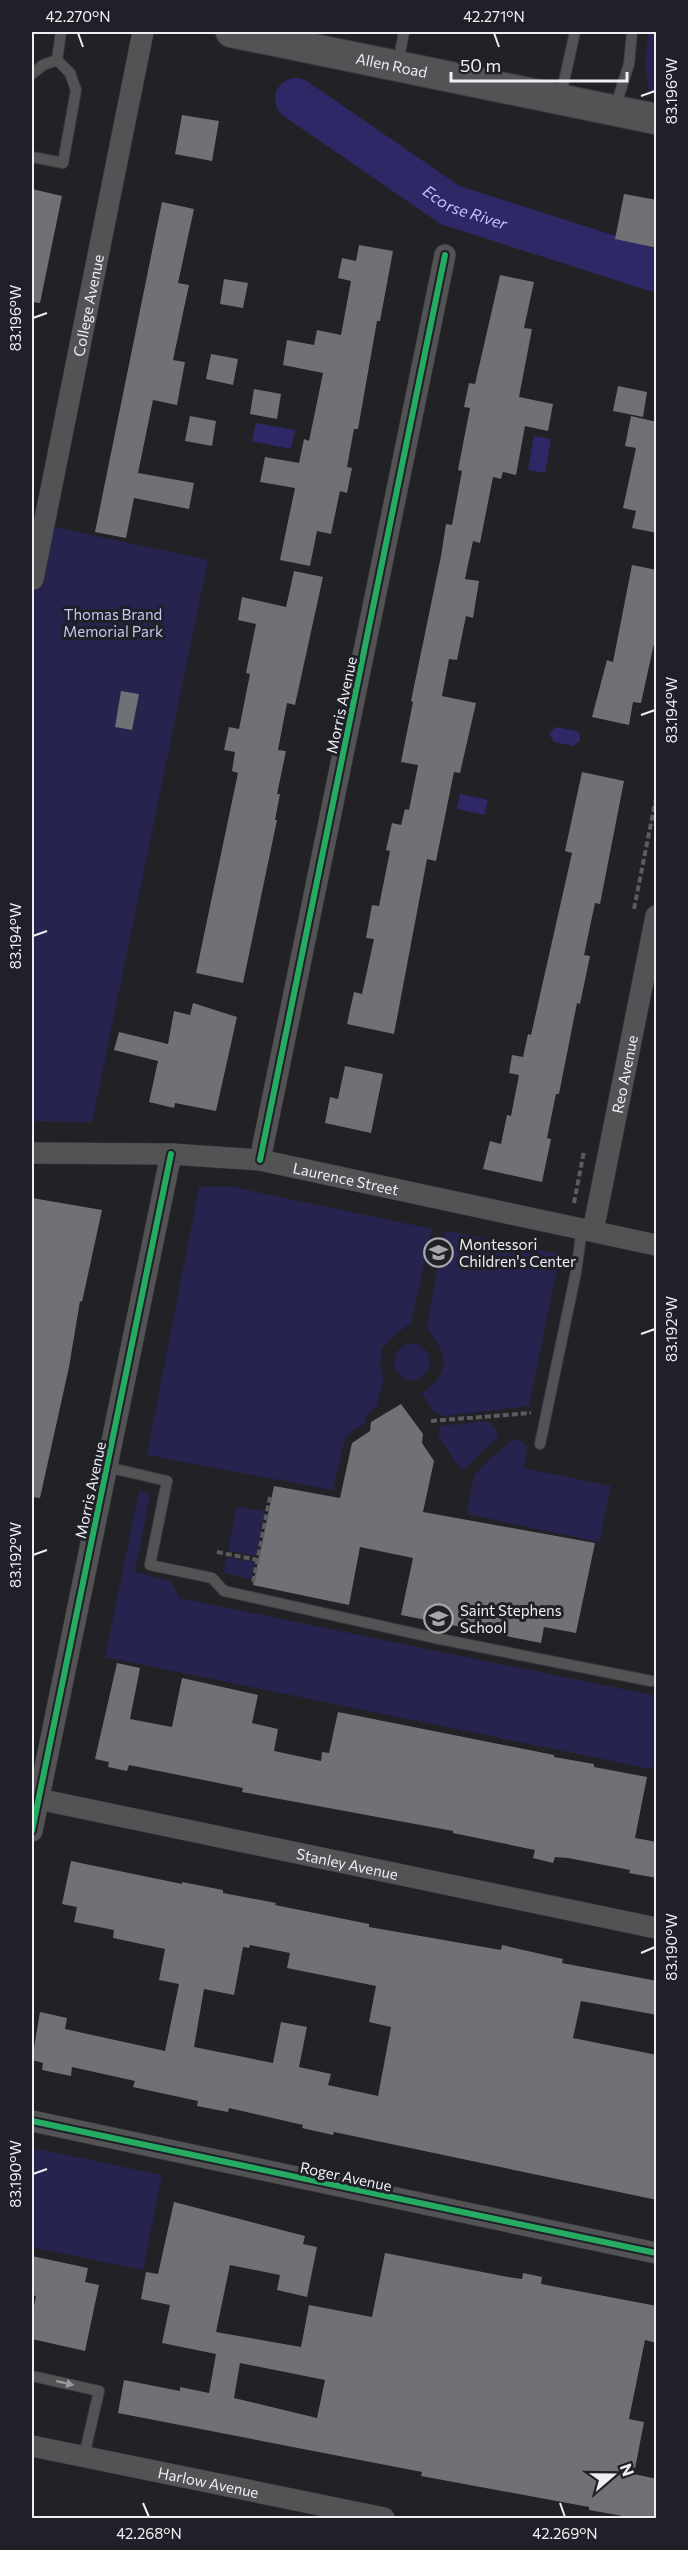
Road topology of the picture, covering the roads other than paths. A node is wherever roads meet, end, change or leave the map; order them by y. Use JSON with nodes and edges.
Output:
{"nodes":[{"id":1,"x":62,"y":32,"type":"edge"},
{"id":2,"x":144,"y":32,"type":"edge"},
{"id":3,"x":239,"y":32,"type":"edge"},
{"id":4,"x":404,"y":32,"type":"edge"},
{"id":5,"x":575,"y":32,"type":"edge"},
{"id":6,"x":632,"y":32,"type":"edge"},
{"id":7,"x":57,"y":60,"type":"junction"},
{"id":8,"x":398,"y":66,"type":"junction"},
{"id":9,"x":32,"y":74,"type":"edge"},
{"id":10,"x":560,"y":99,"type":"junction"},
{"id":11,"x":614,"y":111,"type":"junction"},
{"id":12,"x":657,"y":119,"type":"edge"},
{"id":13,"x":32,"y":158,"type":"edge"},
{"id":14,"x":445,"y":255,"type":"dead end"},
{"id":15,"x":33,"y":579,"type":"edge"},
{"id":16,"x":657,"y":916,"type":"edge"},
{"id":17,"x":32,"y":1153,"type":"edge"},
{"id":18,"x":171,"y":1154,"type":"junction"},
{"id":19,"x":260,"y":1160,"type":"junction"},
{"id":20,"x":588,"y":1230,"type":"junction"},
{"id":21,"x":657,"y":1245,"type":"edge"},
{"id":22,"x":540,"y":1444,"type":"dead end"},
{"id":23,"x":107,"y":1467,"type":"junction"},
{"id":24,"x":651,"y":1681,"type":"dead end"},
{"id":25,"x":38,"y":1799,"type":"junction"},
{"id":26,"x":32,"y":1831,"type":"edge"},
{"id":27,"x":657,"y":1928,"type":"edge"},
{"id":28,"x":32,"y":2121,"type":"edge"},
{"id":29,"x":657,"y":2253,"type":"edge"},
{"id":30,"x":32,"y":2376,"type":"edge"},
{"id":31,"x":32,"y":2446,"type":"edge"},
{"id":32,"x":84,"y":2456,"type":"junction"},
{"id":33,"x":384,"y":2518,"type":"edge"}],
"edges":[{"from":1,"to":7,"type":"lane"},
{"from":2,"to":15,"type":"street","name":"College Avenue"},
{"from":3,"to":8,"type":"main road","name":"Allen Road"},
{"from":4,"to":8,"type":"lane"},
{"from":5,"to":10,"type":"lane"},
{"from":6,"to":11,"type":"lane"},
{"from":7,"to":9,"type":"lane"},
{"from":7,"to":13,"type":"lane"},
{"from":8,"to":10,"type":"main road","name":"Allen Road"},
{"from":10,"to":11,"type":"main road","name":"Allen Road"},
{"from":11,"to":12,"type":"main road","name":"Allen Road"},
{"from":14,"to":19,"type":"street","name":"Morris Avenue"},
{"from":16,"to":20,"type":"street","name":"Reo Avenue"},
{"from":17,"to":18,"type":"street","name":"Laurence Street"},
{"from":18,"to":19,"type":"street","name":"Laurence Street"},
{"from":18,"to":23,"type":"street","name":"Morris Avenue"},
{"from":19,"to":20,"type":"street","name":"Laurence Street"},
{"from":20,"to":21,"type":"street","name":"Laurence Street"},
{"from":20,"to":22,"type":"lane"},
{"from":23,"to":24,"type":"lane"},
{"from":23,"to":25,"type":"street","name":"Morris Avenue"},
{"from":25,"to":26,"type":"street","name":"Morris Avenue"},
{"from":25,"to":27,"type":"street","name":"Stanley Avenue"},
{"from":28,"to":29,"type":"street","name":"Roger Avenue"},
{"from":30,"to":32,"type":"lane","one_way":true},
{"from":31,"to":32,"type":"street","name":"Harlow Avenue"},
{"from":32,"to":33,"type":"street","name":"Harlow Avenue"}]}
